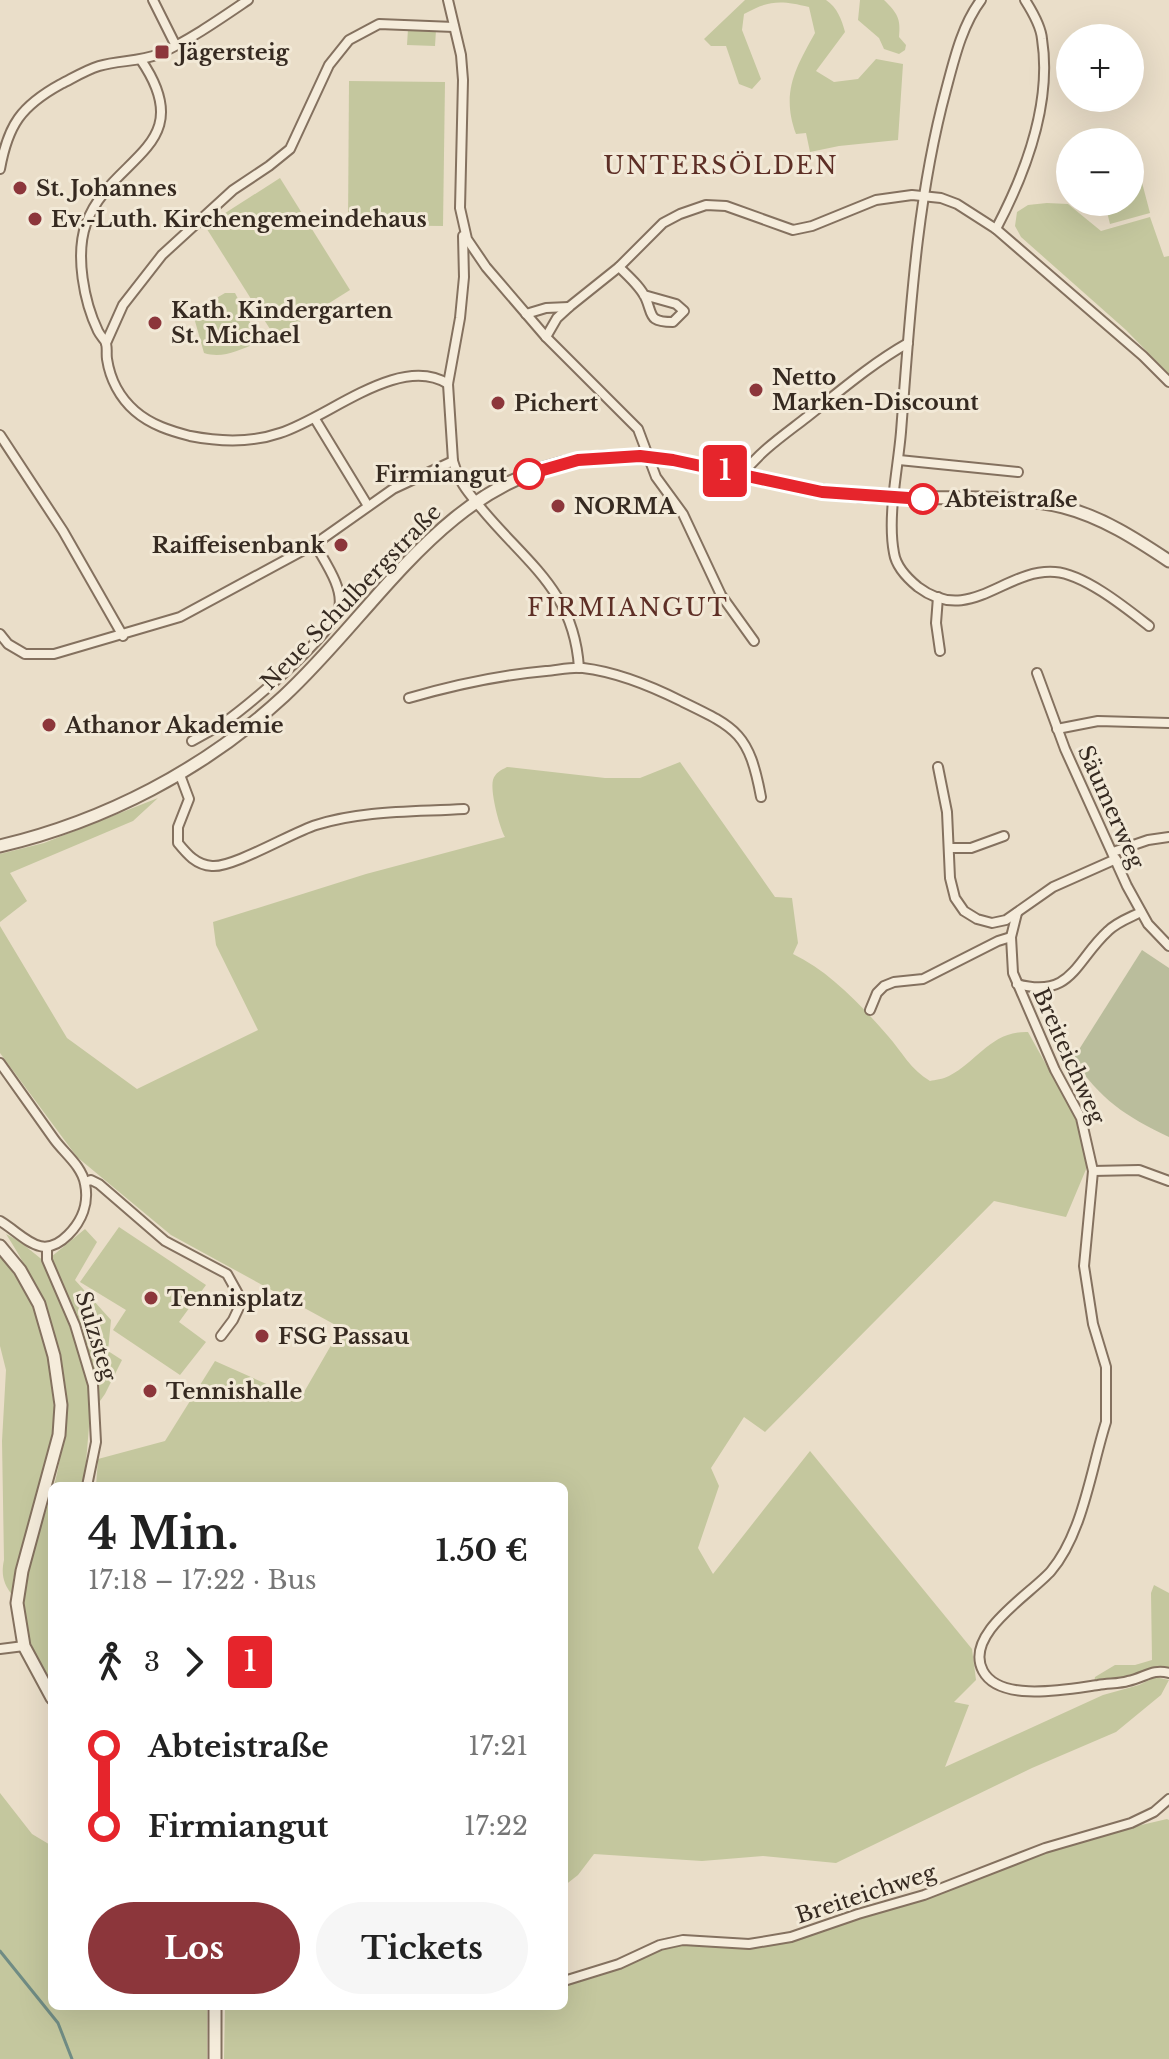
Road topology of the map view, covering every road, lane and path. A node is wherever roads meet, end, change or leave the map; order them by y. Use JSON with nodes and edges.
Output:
{"nodes":[{"id":1,"x":153,"y":0,"type":"edge"},
{"id":2,"x":248,"y":0,"type":"edge"},
{"id":3,"x":448,"y":0,"type":"edge"},
{"id":4,"x":981,"y":0,"type":"edge"},
{"id":5,"x":1025,"y":0,"type":"edge"},
{"id":6,"x":454,"y":27,"type":"junction"},
{"id":7,"x":175,"y":44,"type":"junction"},
{"id":8,"x":141,"y":60,"type":"junction"},
{"id":9,"x":0,"y":169,"type":"edge"},
{"id":10,"x":923,"y":196,"type":"junction"},
{"id":11,"x":463,"y":228,"type":"junction"},
{"id":12,"x":996,"y":229,"type":"junction"},
{"id":13,"x":619,"y":267,"type":"junction"},
{"id":14,"x":644,"y":295,"type":"junction"},
{"id":15,"x":569,"y":307,"type":"junction"},
{"id":16,"x":526,"y":314,"type":"junction"},
{"id":17,"x":546,"y":337,"type":"junction"},
{"id":18,"x":106,"y":343,"type":"junction"},
{"id":19,"x":908,"y":343,"type":"junction"},
{"id":20,"x":1169,"y":382,"type":"edge"},
{"id":21,"x":448,"y":384,"type":"junction"},
{"id":22,"x":315,"y":419,"type":"junction"},
{"id":23,"x":0,"y":435,"type":"edge"},
{"id":24,"x":649,"y":457,"type":"junction"},
{"id":25,"x":899,"y":460,"type":"junction"},
{"id":26,"x":453,"y":461,"type":"junction"},
{"id":27,"x":1018,"y":472,"type":"dead end"},
{"id":28,"x":742,"y":475,"type":"junction"},
{"id":29,"x":894,"y":499,"type":"junction"},
{"id":30,"x":475,"y":503,"type":"junction"},
{"id":31,"x":368,"y":506,"type":"junction"},
{"id":32,"x":315,"y":544,"type":"junction"},
{"id":33,"x":1169,"y":561,"type":"edge"},
{"id":34,"x":938,"y":597,"type":"junction"},
{"id":35,"x":1149,"y":626,"type":"dead end"},
{"id":36,"x":0,"y":634,"type":"edge"},
{"id":37,"x":123,"y":636,"type":"junction"},
{"id":38,"x":754,"y":641,"type":"dead end"},
{"id":39,"x":940,"y":651,"type":"dead end"},
{"id":40,"x":579,"y":668,"type":"junction"},
{"id":41,"x":1037,"y":673,"type":"dead end"},
{"id":42,"x":409,"y":698,"type":"dead end"},
{"id":43,"x":1169,"y":723,"type":"edge"},
{"id":44,"x":1057,"y":729,"type":"junction"},
{"id":45,"x":192,"y":741,"type":"dead end"},
{"id":46,"x":938,"y":767,"type":"dead end"},
{"id":47,"x":180,"y":775,"type":"junction"},
{"id":48,"x":761,"y":797,"type":"dead end"},
{"id":49,"x":464,"y":809,"type":"dead end"},
{"id":50,"x":1004,"y":836,"type":"dead end"},
{"id":51,"x":1169,"y":837,"type":"edge"},
{"id":52,"x":0,"y":846,"type":"edge"},
{"id":53,"x":950,"y":848,"type":"junction"},
{"id":54,"x":1114,"y":856,"type":"junction"},
{"id":55,"x":1141,"y":912,"type":"junction"},
{"id":56,"x":1017,"y":913,"type":"junction"},
{"id":57,"x":1011,"y":937,"type":"junction"},
{"id":58,"x":1169,"y":946,"type":"edge"},
{"id":59,"x":1017,"y":984,"type":"junction"},
{"id":60,"x":870,"y":1010,"type":"dead end"},
{"id":61,"x":0,"y":1063,"type":"edge"},
{"id":62,"x":1093,"y":1171,"type":"junction"},
{"id":63,"x":1169,"y":1181,"type":"edge"},
{"id":64,"x":85,"y":1182,"type":"junction"},
{"id":65,"x":0,"y":1221,"type":"edge"},
{"id":66,"x":0,"y":1246,"type":"edge"},
{"id":67,"x":47,"y":1248,"type":"junction"},
{"id":68,"x":221,"y":1336,"type":"dead end"},
{"id":69,"x":88,"y":1482,"type":"edge"},
{"id":70,"x":24,"y":1646,"type":"junction"},
{"id":71,"x":0,"y":1649,"type":"edge"},
{"id":72,"x":1169,"y":1673,"type":"edge"},
{"id":73,"x":48,"y":1691,"type":"edge"},
{"id":74,"x":1169,"y":1799,"type":"edge"},
{"id":75,"x":568,"y":1980,"type":"edge"},
{"id":76,"x":215,"y":2010,"type":"edge"},
{"id":77,"x":215,"y":2059,"type":"edge"}],
"edges":[{"from":1,"to":7,"type":"street"},
{"from":2,"to":7,"type":"street"},
{"from":3,"to":6,"type":"street"},
{"from":4,"to":10,"type":"street"},
{"from":5,"to":12,"type":"street"},
{"from":6,"to":11,"type":"street"},
{"from":6,"to":18,"type":"street"},
{"from":7,"to":8,"type":"street"},
{"from":8,"to":9,"type":"street"},
{"from":8,"to":18,"type":"street"},
{"from":10,"to":12,"type":"street"},
{"from":10,"to":13,"type":"street"},
{"from":10,"to":19,"type":"street"},
{"from":11,"to":16,"type":"street"},
{"from":11,"to":21,"type":"street"},
{"from":12,"to":20,"type":"street"},
{"from":13,"to":14,"type":"street"},
{"from":13,"to":15,"type":"street"},
{"from":14,"to":14,"type":"street"},
{"from":15,"to":16,"type":"street"},
{"from":15,"to":17,"type":"street"},
{"from":16,"to":17,"type":"street"},
{"from":17,"to":24,"type":"street"},
{"from":18,"to":22,"type":"street"},
{"from":19,"to":25,"type":"street"},
{"from":19,"to":28,"type":"street"},
{"from":21,"to":22,"type":"street"},
{"from":21,"to":26,"type":"street"},
{"from":22,"to":31,"type":"street"},
{"from":23,"to":37,"type":"street"},
{"from":24,"to":28,"type":"street","name":"Neue Schulbergstraße"},
{"from":24,"to":30,"type":"street","name":"Neue Schulbergstraße"},
{"from":24,"to":38,"type":"street"},
{"from":25,"to":27,"type":"street"},
{"from":25,"to":29,"type":"street"},
{"from":26,"to":30,"type":"street"},
{"from":26,"to":31,"type":"street"},
{"from":28,"to":29,"type":"street","name":"Neue Schulbergstraße"},
{"from":29,"to":33,"type":"street","name":"Neue Schulbergstraße"},
{"from":29,"to":34,"type":"street"},
{"from":30,"to":40,"type":"street"},
{"from":30,"to":47,"type":"street","name":"Neue Schulbergstraße"},
{"from":31,"to":32,"type":"street"},
{"from":32,"to":37,"type":"street"},
{"from":32,"to":45,"type":"street"},
{"from":34,"to":35,"type":"street"},
{"from":34,"to":39,"type":"street"},
{"from":36,"to":37,"type":"street"},
{"from":40,"to":42,"type":"street"},
{"from":40,"to":48,"type":"street"},
{"from":41,"to":44,"type":"street","name":"Säumerweg"},
{"from":43,"to":44,"type":"street"},
{"from":44,"to":54,"type":"street","name":"Säumerweg"},
{"from":46,"to":53,"type":"street"},
{"from":47,"to":49,"type":"street"},
{"from":47,"to":52,"type":"street","name":"Neue Schulbergstraße"},
{"from":50,"to":53,"type":"street"},
{"from":51,"to":54,"type":"street"},
{"from":53,"to":56,"type":"street"},
{"from":54,"to":55,"type":"street","name":"Säumerweg"},
{"from":54,"to":56,"type":"street"},
{"from":55,"to":58,"type":"street","name":"Säumerweg"},
{"from":55,"to":59,"type":"street"},
{"from":56,"to":57,"type":"street","name":"Breiteichweg"},
{"from":57,"to":59,"type":"street","name":"Breiteichweg"},
{"from":57,"to":60,"type":"street"},
{"from":59,"to":62,"type":"street","name":"Breiteichweg"},
{"from":61,"to":64,"type":"street"},
{"from":62,"to":63,"type":"street"},
{"from":62,"to":72,"type":"street","name":"Breiteichweg"},
{"from":64,"to":67,"type":"street"},
{"from":64,"to":68,"type":"street"},
{"from":65,"to":67,"type":"street"},
{"from":66,"to":70,"type":"street","name":"Sulzsteg"},
{"from":67,"to":69,"type":"street","name":"Sulzsteg"},
{"from":70,"to":71,"type":"street"},
{"from":70,"to":73,"type":"street","name":"Sulzsteg"},
{"from":74,"to":75,"type":"street","name":"Breiteichweg"},
{"from":76,"to":77,"type":"street"}]}
